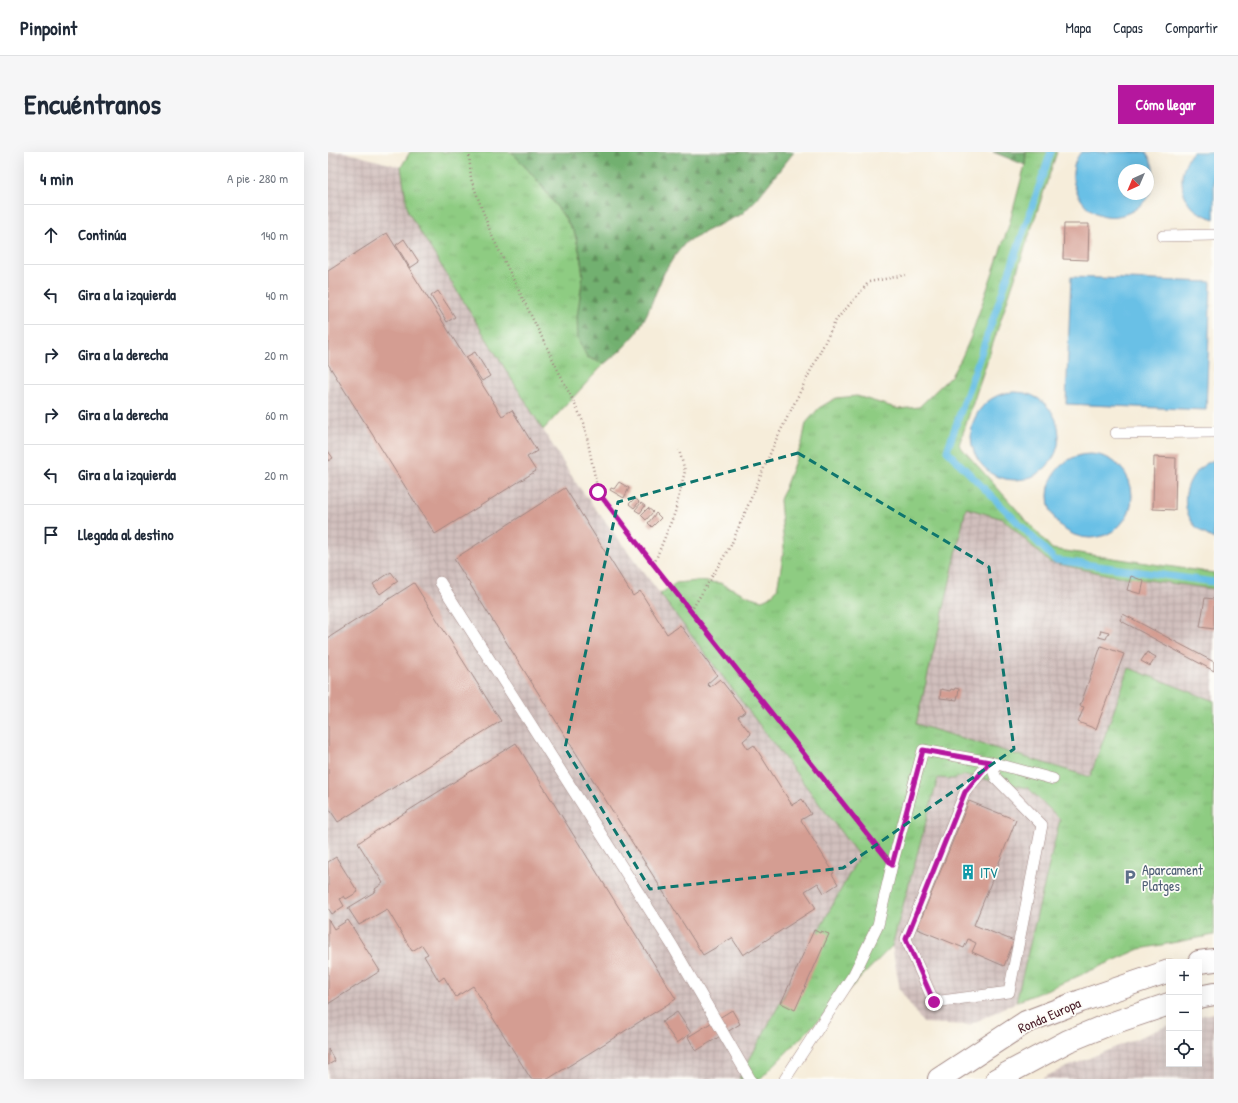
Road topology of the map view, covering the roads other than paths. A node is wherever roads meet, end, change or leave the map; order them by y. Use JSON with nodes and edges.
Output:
{"nodes":[{"id":1,"x":1214,"y":235,"type":"edge"},
{"id":2,"x":1163,"y":236,"type":"dead end"},
{"id":3,"x":1214,"y":432,"type":"edge"},
{"id":4,"x":1116,"y":433,"type":"dead end"},
{"id":5,"x":440,"y":582,"type":"dead end"},
{"id":6,"x":990,"y":762,"type":"junction"},
{"id":7,"x":1053,"y":779,"type":"dead end"},
{"id":8,"x":1214,"y":960,"type":"edge"},
{"id":9,"x":1202,"y":962,"type":"edge"},
{"id":10,"x":1166,"y":972,"type":"edge"},
{"id":11,"x":1214,"y":994,"type":"edge"},
{"id":12,"x":1202,"y":996,"type":"edge"},
{"id":13,"x":1166,"y":1005,"type":"edge"},
{"id":14,"x":750,"y":1079,"type":"edge"},
{"id":15,"x":785,"y":1079,"type":"edge"},
{"id":16,"x":939,"y":1079,"type":"edge"},
{"id":17,"x":997,"y":1079,"type":"edge"}],
"edges":[{"from":1,"to":2,"type":"lane"},
{"from":3,"to":4,"type":"lane"},
{"from":5,"to":14,"type":"lane"},
{"from":6,"to":6,"type":"lane"},
{"from":6,"to":7,"type":"lane"},
{"from":6,"to":15,"type":"lane"},
{"from":8,"to":9,"type":"street"},
{"from":10,"to":16,"type":"street","name":"Ronda Europa"},
{"from":11,"to":12,"type":"street"},
{"from":13,"to":17,"type":"street"}]}
